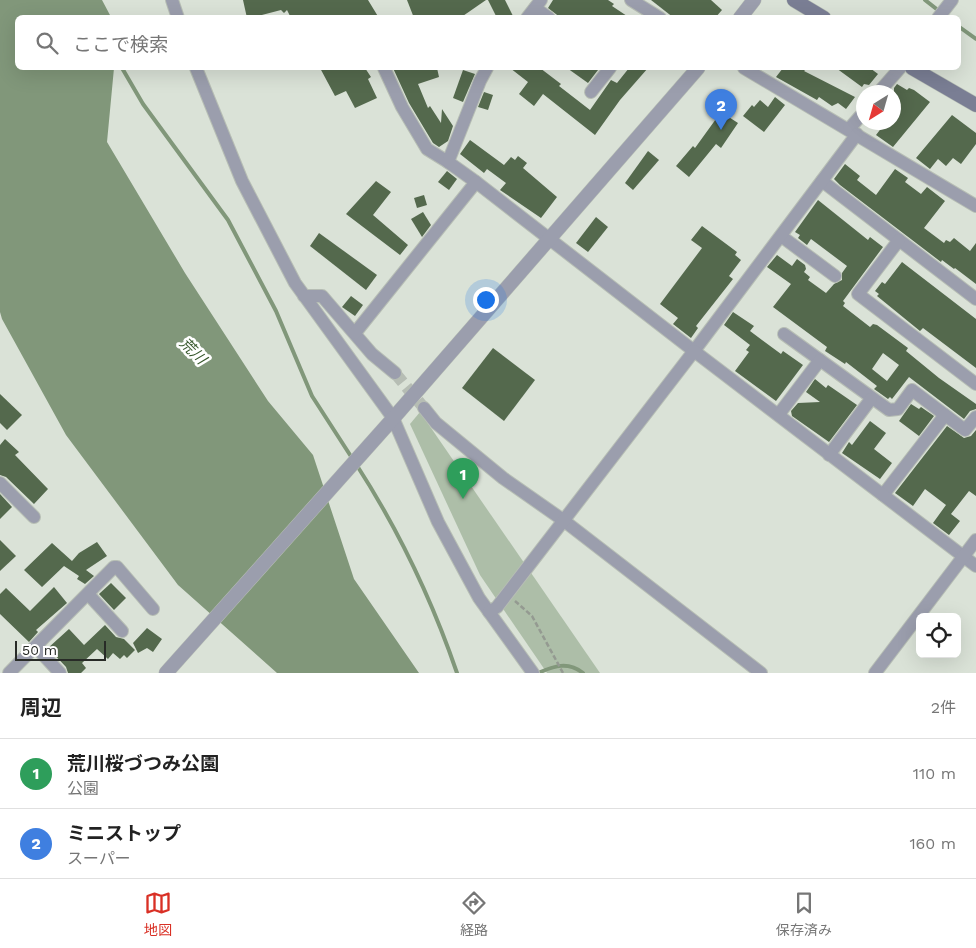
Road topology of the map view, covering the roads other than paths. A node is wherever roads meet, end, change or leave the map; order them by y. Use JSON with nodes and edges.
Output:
{"nodes":[{"id":1,"x":172,"y":0,"type":"edge"},
{"id":2,"x":631,"y":0,"type":"edge"},
{"id":3,"x":754,"y":0,"type":"edge"},
{"id":4,"x":794,"y":0,"type":"edge"},
{"id":5,"x":952,"y":0,"type":"edge"},
{"id":6,"x":534,"y":8,"type":"edge"},
{"id":7,"x":177,"y":15,"type":"edge"},
{"id":8,"x":544,"y":15,"type":"edge"},
{"id":9,"x":652,"y":15,"type":"edge"},
{"id":10,"x":742,"y":15,"type":"edge"},
{"id":11,"x":819,"y":15,"type":"edge"},
{"id":12,"x":940,"y":15,"type":"edge"},
{"id":13,"x":197,"y":70,"type":"edge"},
{"id":14,"x":385,"y":70,"type":"edge"},
{"id":15,"x":486,"y":70,"type":"edge"},
{"id":16,"x":608,"y":70,"type":"edge"},
{"id":17,"x":696,"y":70,"type":"edge"},
{"id":18,"x":747,"y":70,"type":"edge"},
{"id":19,"x":898,"y":70,"type":"edge"},
{"id":20,"x":915,"y":70,"type":"edge"},
{"id":21,"x":886,"y":85,"type":"edge"},
{"id":22,"x":591,"y":92,"type":"dead end"},
{"id":23,"x":976,"y":105,"type":"edge"},
{"id":24,"x":856,"y":127,"type":"edge"},
{"id":25,"x":853,"y":132,"type":"junction"},
{"id":26,"x":448,"y":162,"type":"junction"},
{"id":27,"x":822,"y":181,"type":"junction"},
{"id":28,"x":476,"y":182,"type":"junction"},
{"id":29,"x":976,"y":206,"type":"edge"},
{"id":30,"x":781,"y":236,"type":"junction"},
{"id":31,"x":549,"y":238,"type":"junction"},
{"id":32,"x":899,"y":240,"type":"junction"},
{"id":33,"x":834,"y":276,"type":"dead end"},
{"id":34,"x":304,"y":296,"type":"junction"},
{"id":35,"x":976,"y":299,"type":"edge"},
{"id":36,"x":355,"y":333,"type":"junction"},
{"id":37,"x":784,"y":334,"type":"dead end"},
{"id":38,"x":694,"y":351,"type":"junction"},
{"id":39,"x":820,"y":360,"type":"junction"},
{"id":40,"x":395,"y":373,"type":"tunnel mouth"},
{"id":41,"x":976,"y":384,"type":"edge"},
{"id":42,"x":871,"y":399,"type":"junction"},
{"id":43,"x":424,"y":408,"type":"tunnel mouth"},
{"id":44,"x":779,"y":414,"type":"junction"},
{"id":45,"x":945,"y":415,"type":"junction"},
{"id":46,"x":976,"y":416,"type":"edge"},
{"id":47,"x":392,"y":420,"type":"junction"},
{"id":48,"x":829,"y":455,"type":"junction"},
{"id":49,"x":0,"y":483,"type":"edge"},
{"id":50,"x":883,"y":495,"type":"junction"},
{"id":51,"x":34,"y":518,"type":"dead end"},
{"id":52,"x":564,"y":520,"type":"junction"},
{"id":53,"x":976,"y":540,"type":"edge"},
{"id":54,"x":963,"y":557,"type":"junction"},
{"id":55,"x":976,"y":566,"type":"edge"},
{"id":56,"x":88,"y":594,"type":"junction"},
{"id":57,"x":153,"y":609,"type":"dead end"},
{"id":58,"x":489,"y":612,"type":"junction"},
{"id":59,"x":122,"y":631,"type":"dead end"},
{"id":60,"x":36,"y":647,"type":"junction"},
{"id":61,"x":9,"y":673,"type":"edge"},
{"id":62,"x":60,"y":673,"type":"edge"},
{"id":63,"x":166,"y":673,"type":"edge"},
{"id":64,"x":533,"y":673,"type":"edge"},
{"id":65,"x":761,"y":673,"type":"edge"},
{"id":66,"x":875,"y":673,"type":"edge"}],
"edges":[{"from":1,"to":7,"type":"street"},
{"from":2,"to":9,"type":"street"},
{"from":3,"to":10,"type":"street"},
{"from":4,"to":11,"type":"main road"},
{"from":5,"to":12,"type":"street"},
{"from":6,"to":8,"type":"street"},
{"from":13,"to":34,"type":"street"},
{"from":14,"to":26,"type":"street"},
{"from":15,"to":26,"type":"street"},
{"from":16,"to":22,"type":"street"},
{"from":17,"to":31,"type":"street"},
{"from":18,"to":25,"type":"street"},
{"from":19,"to":21,"type":"street"},
{"from":20,"to":23,"type":"main road"},
{"from":24,"to":25,"type":"street"},
{"from":25,"to":27,"type":"street"},
{"from":25,"to":29,"type":"street"},
{"from":26,"to":28,"type":"street"},
{"from":27,"to":30,"type":"street"},
{"from":27,"to":32,"type":"street"},
{"from":28,"to":31,"type":"street"},
{"from":28,"to":36,"type":"street"},
{"from":30,"to":33,"type":"street"},
{"from":30,"to":38,"type":"street"},
{"from":31,"to":38,"type":"street"},
{"from":31,"to":47,"type":"street"},
{"from":32,"to":35,"type":"street"},
{"from":32,"to":41,"type":"street"},
{"from":34,"to":36,"type":"street"},
{"from":34,"to":47,"type":"street"},
{"from":36,"to":40,"type":"street"},
{"from":37,"to":39,"type":"street"},
{"from":38,"to":44,"type":"street"},
{"from":38,"to":52,"type":"street"},
{"from":39,"to":42,"type":"street"},
{"from":39,"to":44,"type":"street"},
{"from":42,"to":45,"type":"street"},
{"from":42,"to":48,"type":"street"},
{"from":43,"to":52,"type":"street"},
{"from":44,"to":48,"type":"street"},
{"from":45,"to":46,"type":"street"},
{"from":45,"to":50,"type":"street"},
{"from":47,"to":58,"type":"street"},
{"from":47,"to":63,"type":"street"},
{"from":48,"to":50,"type":"street"},
{"from":49,"to":51,"type":"street"},
{"from":50,"to":54,"type":"street"},
{"from":52,"to":58,"type":"street"},
{"from":52,"to":65,"type":"street"},
{"from":53,"to":54,"type":"street"},
{"from":54,"to":55,"type":"street"},
{"from":54,"to":66,"type":"street"},
{"from":56,"to":57,"type":"street"},
{"from":56,"to":59,"type":"street"},
{"from":56,"to":60,"type":"street"},
{"from":58,"to":64,"type":"street"},
{"from":60,"to":61,"type":"street"},
{"from":60,"to":62,"type":"street"}]}
